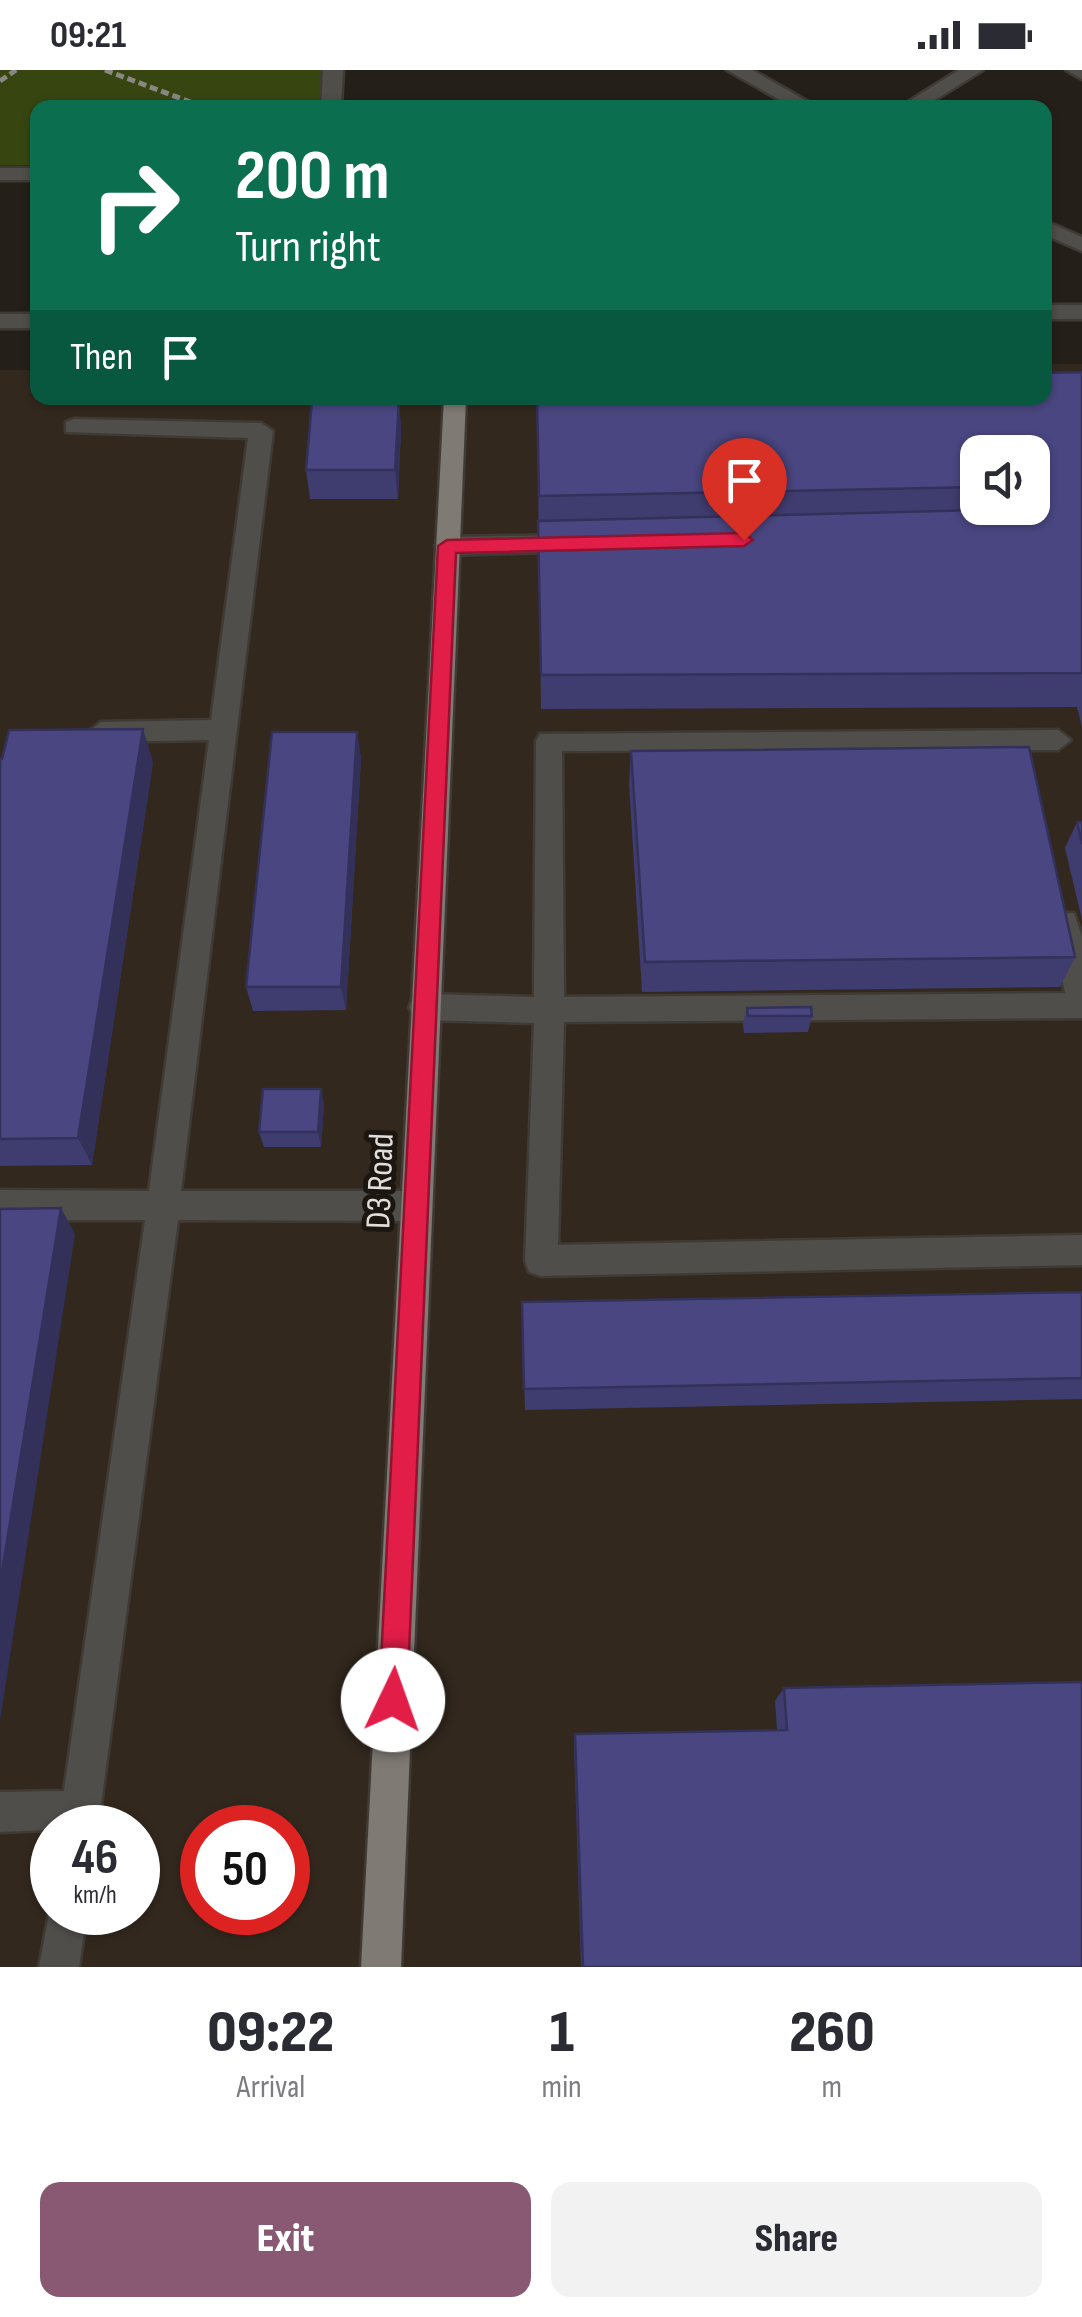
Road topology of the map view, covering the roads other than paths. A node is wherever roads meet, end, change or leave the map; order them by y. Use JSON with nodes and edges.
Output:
{"nodes":[{"id":1,"x":333,"y":70,"type":"edge"},
{"id":2,"x":737,"y":70,"type":"edge"},
{"id":3,"x":973,"y":70,"type":"edge"},
{"id":4,"x":331,"y":100,"type":"edge"},
{"id":5,"x":795,"y":100,"type":"edge"},
{"id":6,"x":921,"y":100,"type":"edge"},
{"id":7,"x":0,"y":174,"type":"edge"},
{"id":8,"x":30,"y":174,"type":"edge"},
{"id":9,"x":1052,"y":231,"type":"edge"},
{"id":10,"x":1082,"y":246,"type":"edge"},
{"id":11,"x":1052,"y":312,"type":"edge"},
{"id":12,"x":1082,"y":312,"type":"edge"},
{"id":13,"x":0,"y":321,"type":"edge"},
{"id":14,"x":30,"y":321,"type":"edge"},
{"id":15,"x":455,"y":405,"type":"edge"},
{"id":16,"x":74,"y":427,"type":"dead end"},
{"id":17,"x":595,"y":543,"type":"edge"},
{"id":18,"x":447,"y":546,"type":"junction"},
{"id":19,"x":224,"y":730,"type":"junction"},
{"id":20,"x":74,"y":732,"type":"edge"},
{"id":21,"x":1058,"y":740,"type":"dead end"},
{"id":22,"x":1056,"y":884,"type":"edge"},
{"id":23,"x":1082,"y":1003,"type":"edge"},
{"id":24,"x":424,"y":1007,"type":"junction"},
{"id":25,"x":548,"y":1010,"type":"junction"},
{"id":26,"x":164,"y":1202,"type":"junction"},
{"id":27,"x":0,"y":1205,"type":"edge"},
{"id":28,"x":416,"y":1206,"type":"junction"},
{"id":29,"x":1082,"y":1250,"type":"edge"},
{"id":30,"x":81,"y":1805,"type":"edge"},
{"id":31,"x":0,"y":1812,"type":"edge"},
{"id":32,"x":30,"y":1814,"type":"edge"},
{"id":33,"x":64,"y":1935,"type":"edge"},
{"id":34,"x":59,"y":1967,"type":"edge"},
{"id":35,"x":381,"y":1967,"type":"edge"}],
"edges":[{"from":1,"to":4,"type":"street"},
{"from":2,"to":5,"type":"street"},
{"from":3,"to":6,"type":"street"},
{"from":7,"to":8,"type":"street"},
{"from":9,"to":10,"type":"street"},
{"from":11,"to":12,"type":"street"},
{"from":13,"to":14,"type":"street"},
{"from":15,"to":18,"type":"main road","name":"D3 Road"},
{"from":16,"to":19,"type":"street"},
{"from":17,"to":18,"type":"street"},
{"from":18,"to":24,"type":"main road","name":"D3 Road"},
{"from":19,"to":20,"type":"street"},
{"from":19,"to":26,"type":"street"},
{"from":21,"to":25,"type":"street"},
{"from":22,"to":23,"type":"street"},
{"from":23,"to":25,"type":"street"},
{"from":24,"to":25,"type":"street"},
{"from":24,"to":28,"type":"main road","name":"D3 Road"},
{"from":25,"to":29,"type":"street"},
{"from":26,"to":27,"type":"street"},
{"from":26,"to":28,"type":"street"},
{"from":26,"to":30,"type":"street"},
{"from":28,"to":35,"type":"main road","name":"D3 Road"},
{"from":31,"to":32,"type":"street"},
{"from":33,"to":34,"type":"street"}]}
